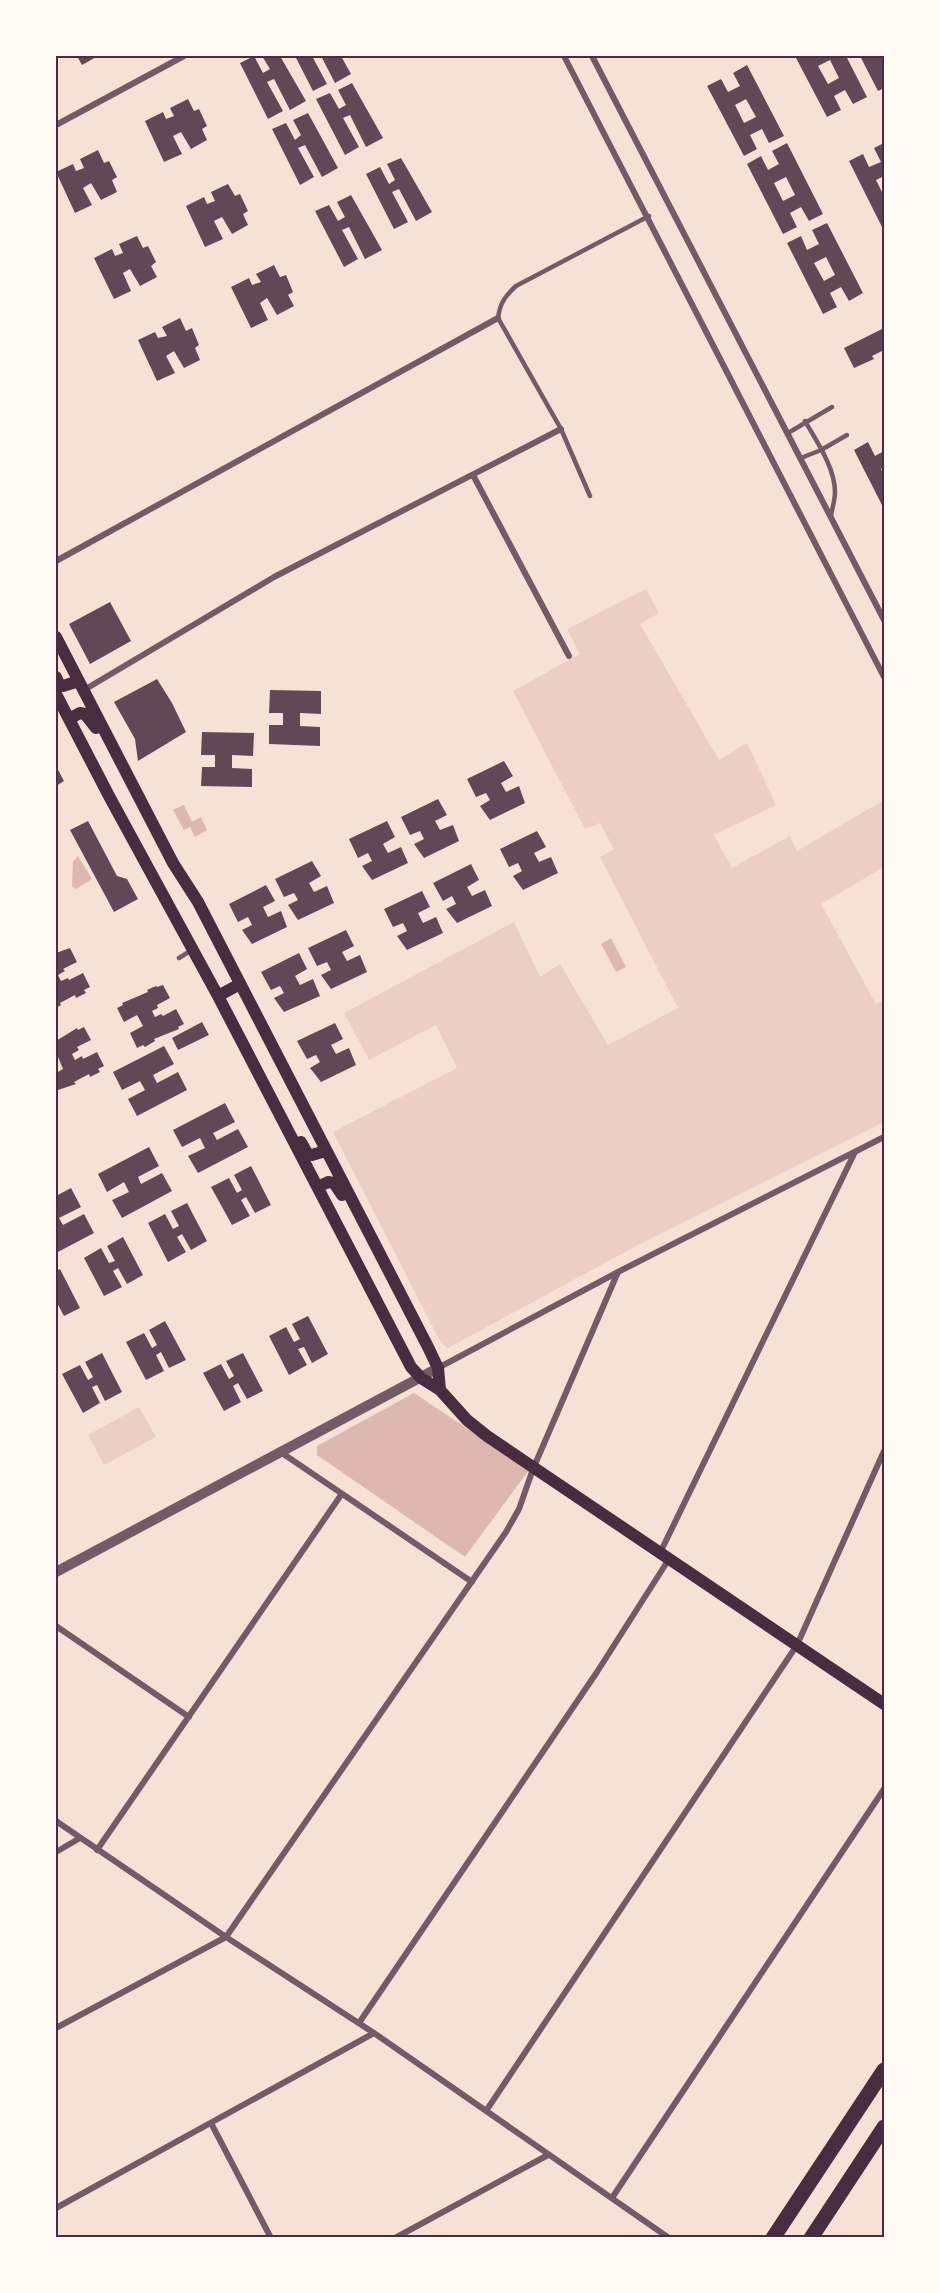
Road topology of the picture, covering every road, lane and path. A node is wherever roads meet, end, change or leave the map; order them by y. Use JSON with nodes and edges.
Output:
{"nodes":[{"id":1,"x":184,"y":56,"type":"edge"},
{"id":2,"x":564,"y":56,"type":"edge"},
{"id":3,"x":592,"y":56,"type":"edge"},
{"id":4,"x":56,"y":124,"type":"edge"},
{"id":5,"x":649,"y":216,"type":"junction"},
{"id":6,"x":498,"y":318,"type":"junction"},
{"id":7,"x":832,"y":407,"type":"dead end"},
{"id":8,"x":805,"y":422,"type":"junction"},
{"id":9,"x":561,"y":429,"type":"junction"},
{"id":10,"x":788,"y":433,"type":"junction"},
{"id":11,"x":846,"y":435,"type":"dead end"},
{"id":12,"x":821,"y":450,"type":"junction"},
{"id":13,"x":801,"y":458,"type":"junction"},
{"id":14,"x":473,"y":475,"type":"junction"},
{"id":15,"x":590,"y":496,"type":"dead end"},
{"id":16,"x":831,"y":516,"type":"junction"},
{"id":17,"x":56,"y":561,"type":"edge"},
{"id":18,"x":885,"y":620,"type":"edge"},
{"id":19,"x":56,"y":637,"type":"edge"},
{"id":20,"x":569,"y":656,"type":"dead end"},
{"id":21,"x":56,"y":677,"type":"edge"},
{"id":22,"x":885,"y":677,"type":"edge"},
{"id":23,"x":81,"y":686,"type":"junction"},
{"id":24,"x":56,"y":694,"type":"edge"},
{"id":25,"x":69,"y":719,"type":"junction"},
{"id":26,"x":108,"y":738,"type":"junction"},
{"id":27,"x":193,"y":950,"type":"junction"},
{"id":28,"x":179,"y":958,"type":"dead end"},
{"id":29,"x":240,"y":984,"type":"junction"},
{"id":30,"x":218,"y":996,"type":"junction"},
{"id":31,"x":289,"y":1132,"type":"junction"},
{"id":32,"x":885,"y":1137,"type":"edge"},
{"id":33,"x":325,"y":1151,"type":"junction"},
{"id":34,"x":855,"y":1152,"type":"junction"},
{"id":35,"x":318,"y":1187,"type":"junction"},
{"id":36,"x":354,"y":1206,"type":"junction"},
{"id":37,"x":618,"y":1272,"type":"junction"},
{"id":38,"x":438,"y":1368,"type":"junction"},
{"id":39,"x":421,"y":1378,"type":"junction"},
{"id":40,"x":440,"y":1390,"type":"junction"},
{"id":41,"x":885,"y":1451,"type":"edge"},
{"id":42,"x":282,"y":1453,"type":"junction"},
{"id":43,"x":533,"y":1469,"type":"junction"},
{"id":44,"x":341,"y":1494,"type":"junction"},
{"id":45,"x":664,"y":1555,"type":"junction"},
{"id":46,"x":56,"y":1572,"type":"edge"},
{"id":47,"x":472,"y":1582,"type":"junction"},
{"id":48,"x":56,"y":1626,"type":"edge"},
{"id":49,"x":797,"y":1645,"type":"junction"},
{"id":50,"x":885,"y":1704,"type":"edge"},
{"id":51,"x":189,"y":1717,"type":"junction"},
{"id":52,"x":885,"y":1789,"type":"edge"},
{"id":53,"x":56,"y":1821,"type":"edge"},
{"id":54,"x":80,"y":1838,"type":"junction"},
{"id":55,"x":97,"y":1850,"type":"junction"},
{"id":56,"x":56,"y":1851,"type":"edge"},
{"id":57,"x":226,"y":1937,"type":"junction"},
{"id":58,"x":360,"y":2023,"type":"junction"},
{"id":59,"x":56,"y":2028,"type":"edge"},
{"id":60,"x":374,"y":2033,"type":"junction"},
{"id":61,"x":885,"y":2070,"type":"edge"},
{"id":62,"x":486,"y":2111,"type":"junction"},
{"id":63,"x":211,"y":2123,"type":"junction"},
{"id":64,"x":885,"y":2127,"type":"edge"},
{"id":65,"x":548,"y":2155,"type":"junction"},
{"id":66,"x":612,"y":2198,"type":"junction"},
{"id":67,"x":56,"y":2208,"type":"edge"},
{"id":68,"x":271,"y":2238,"type":"edge"},
{"id":69,"x":395,"y":2238,"type":"edge"},
{"id":70,"x":669,"y":2238,"type":"edge"},
{"id":71,"x":773,"y":2238,"type":"edge"},
{"id":72,"x":811,"y":2238,"type":"edge"}],
"edges":[{"from":1,"to":4,"type":"street"},
{"from":2,"to":5,"type":"street"},
{"from":3,"to":10,"type":"street"},
{"from":5,"to":6,"type":"lane"},
{"from":5,"to":22,"type":"street"},
{"from":6,"to":9,"type":"lane"},
{"from":6,"to":17,"type":"street"},
{"from":7,"to":8,"type":"lane"},
{"from":8,"to":10,"type":"lane"},
{"from":8,"to":12,"type":"lane"},
{"from":9,"to":14,"type":"street"},
{"from":9,"to":15,"type":"lane"},
{"from":10,"to":13,"type":"street"},
{"from":11,"to":12,"type":"lane"},
{"from":12,"to":13,"type":"lane"},
{"from":12,"to":16,"type":"lane"},
{"from":13,"to":16,"type":"street"},
{"from":14,"to":20,"type":"street"},
{"from":14,"to":23,"type":"street"},
{"from":16,"to":18,"type":"street"},
{"from":19,"to":23,"type":"main road"},
{"from":21,"to":23,"type":"main road"},
{"from":23,"to":26,"type":"main road"},
{"from":24,"to":25,"type":"main road"},
{"from":25,"to":26,"type":"main road"},
{"from":25,"to":27,"type":"main road"},
{"from":26,"to":29,"type":"main road"},
{"from":27,"to":28,"type":"lane"},
{"from":27,"to":30,"type":"main road"},
{"from":29,"to":30,"type":"main road"},
{"from":29,"to":33,"type":"main road"},
{"from":30,"to":31,"type":"main road"},
{"from":31,"to":33,"type":"main road"},
{"from":31,"to":35,"type":"main road"},
{"from":32,"to":34,"type":"street"},
{"from":33,"to":36,"type":"main road"},
{"from":34,"to":37,"type":"street"},
{"from":34,"to":45,"type":"street"},
{"from":35,"to":36,"type":"main road"},
{"from":35,"to":39,"type":"main road"},
{"from":36,"to":38,"type":"main road"},
{"from":37,"to":38,"type":"street"},
{"from":37,"to":43,"type":"street"},
{"from":38,"to":39,"type":"street"},
{"from":38,"to":40,"type":"main road"},
{"from":39,"to":40,"type":"main road"},
{"from":39,"to":42,"type":"street"},
{"from":40,"to":43,"type":"main road"},
{"from":41,"to":49,"type":"street"},
{"from":42,"to":44,"type":"street"},
{"from":42,"to":46,"type":"street"},
{"from":43,"to":45,"type":"main road"},
{"from":43,"to":47,"type":"street"},
{"from":44,"to":47,"type":"street"},
{"from":44,"to":51,"type":"street"},
{"from":45,"to":49,"type":"main road"},
{"from":45,"to":58,"type":"street"},
{"from":47,"to":57,"type":"street"},
{"from":48,"to":51,"type":"street"},
{"from":49,"to":50,"type":"main road"},
{"from":49,"to":62,"type":"street"},
{"from":51,"to":55,"type":"street"},
{"from":52,"to":66,"type":"street"},
{"from":53,"to":54,"type":"street"},
{"from":54,"to":55,"type":"street"},
{"from":54,"to":56,"type":"street"},
{"from":55,"to":57,"type":"street"},
{"from":57,"to":58,"type":"street"},
{"from":57,"to":59,"type":"street"},
{"from":58,"to":60,"type":"street"},
{"from":60,"to":62,"type":"street"},
{"from":60,"to":63,"type":"street"},
{"from":61,"to":71,"type":"main road"},
{"from":62,"to":65,"type":"street"},
{"from":63,"to":67,"type":"street"},
{"from":63,"to":68,"type":"street"},
{"from":64,"to":72,"type":"main road"},
{"from":65,"to":66,"type":"street"},
{"from":65,"to":69,"type":"street"},
{"from":66,"to":70,"type":"street"}]}
